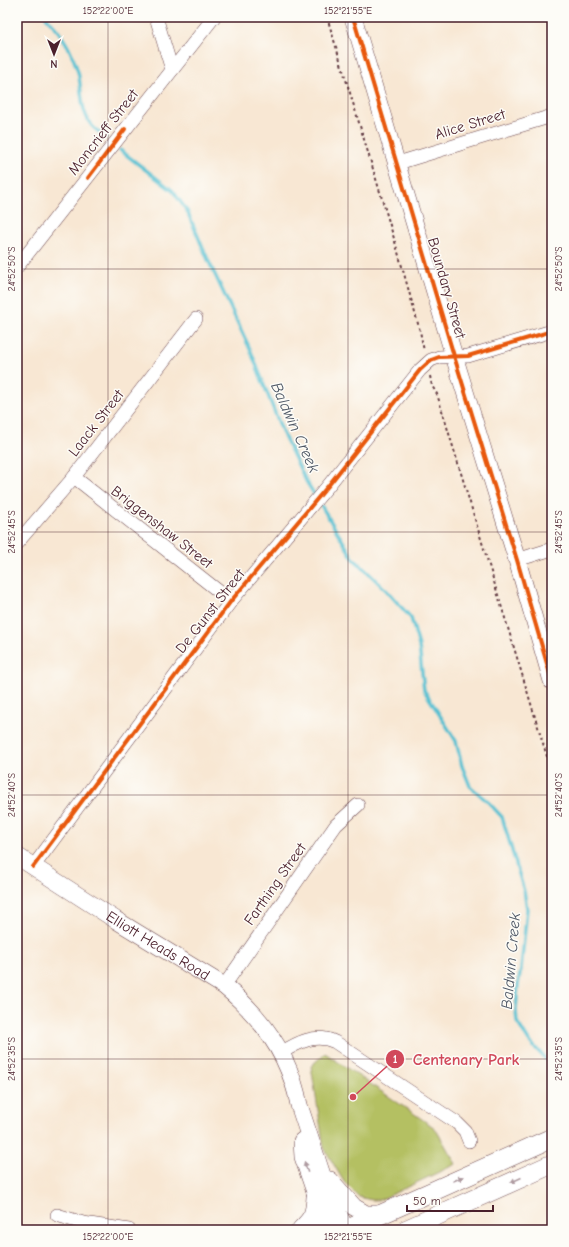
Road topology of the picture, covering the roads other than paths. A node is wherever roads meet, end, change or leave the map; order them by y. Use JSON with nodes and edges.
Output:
{"nodes":[{"id":1,"x":156,"y":17,"type":"edge"},
{"id":2,"x":214,"y":17,"type":"edge"},
{"id":3,"x":353,"y":17,"type":"edge"},
{"id":4,"x":172,"y":70,"type":"junction"},
{"id":5,"x":552,"y":116,"type":"edge"},
{"id":6,"x":398,"y":163,"type":"junction"},
{"id":7,"x":17,"y":267,"type":"edge"},
{"id":8,"x":196,"y":319,"type":"dead end"},
{"id":9,"x":552,"y":331,"type":"edge"},
{"id":10,"x":454,"y":356,"type":"junction"},
{"id":11,"x":74,"y":477,"type":"junction"},
{"id":12,"x":17,"y":543,"type":"edge"},
{"id":13,"x":552,"y":549,"type":"edge"},
{"id":14,"x":517,"y":560,"type":"junction"},
{"id":15,"x":231,"y":601,"type":"junction"},
{"id":16,"x":552,"y":681,"type":"edge"},
{"id":17,"x":358,"y":805,"type":"dead end"},
{"id":18,"x":17,"y":856,"type":"edge"},
{"id":19,"x":33,"y":867,"type":"junction"},
{"id":20,"x":224,"y":986,"type":"junction"},
{"id":21,"x":281,"y":1053,"type":"junction"},
{"id":22,"x":299,"y":1105,"type":"junction"},
{"id":23,"x":552,"y":1138,"type":"edge"},
{"id":24,"x":469,"y":1141,"type":"dead end"},
{"id":25,"x":316,"y":1158,"type":"junction"},
{"id":26,"x":552,"y":1164,"type":"edge"},
{"id":27,"x":316,"y":1197,"type":"junction"},
{"id":28,"x":381,"y":1214,"type":"junction"},
{"id":29,"x":57,"y":1215,"type":"dead end"},
{"id":30,"x":129,"y":1230,"type":"edge"},
{"id":31,"x":301,"y":1230,"type":"edge"},
{"id":32,"x":328,"y":1230,"type":"edge"},
{"id":33,"x":346,"y":1230,"type":"edge"},
{"id":34,"x":405,"y":1230,"type":"edge"}],
"edges":[{"from":1,"to":4,"type":"street"},
{"from":2,"to":4,"type":"street","name":"Moncrieff Street"},
{"from":3,"to":6,"type":"street","name":"Boundary Street"},
{"from":4,"to":7,"type":"street","name":"Moncrieff Street"},
{"from":5,"to":6,"type":"street","name":"Alice Street"},
{"from":6,"to":10,"type":"street","name":"Boundary Street"},
{"from":8,"to":11,"type":"street","name":"Laack Street"},
{"from":9,"to":10,"type":"street","name":"De Gunst Street"},
{"from":10,"to":14,"type":"street","name":"Boundary Street"},
{"from":10,"to":15,"type":"street","name":"De Gunst Street"},
{"from":11,"to":12,"type":"street","name":"Laack Street"},
{"from":11,"to":15,"type":"street","name":"Briggenshaw Street"},
{"from":13,"to":14,"type":"street"},
{"from":14,"to":16,"type":"street","name":"Boundary Street"},
{"from":15,"to":19,"type":"street","name":"De Gunst Street"},
{"from":17,"to":20,"type":"street","name":"Farthing Street"},
{"from":18,"to":19,"type":"street","name":"Elliott Heads Road"},
{"from":19,"to":20,"type":"street","name":"Elliott Heads Road"},
{"from":20,"to":21,"type":"street","name":"Elliott Heads Road"},
{"from":21,"to":22,"type":"street","name":"Elliott Heads Road"},
{"from":21,"to":24,"type":"street"},
{"from":22,"to":25,"type":"street","name":"Elliott Heads Road"},
{"from":27,"to":22,"type":"street","name":"Elliott Heads Road","one_way":true},
{"from":28,"to":23,"type":"main road","one_way":true},
{"from":25,"to":28,"type":"street"},
{"from":25,"to":33,"type":"street","name":"Elliott Heads Road"},
{"from":26,"to":34,"type":"main road","one_way":true},
{"from":27,"to":31,"type":"main road"},
{"from":27,"to":32,"type":"street","name":"Elliott Heads Road"},
{"from":28,"to":33,"type":"main road"},
{"from":29,"to":30,"type":"street"}]}
